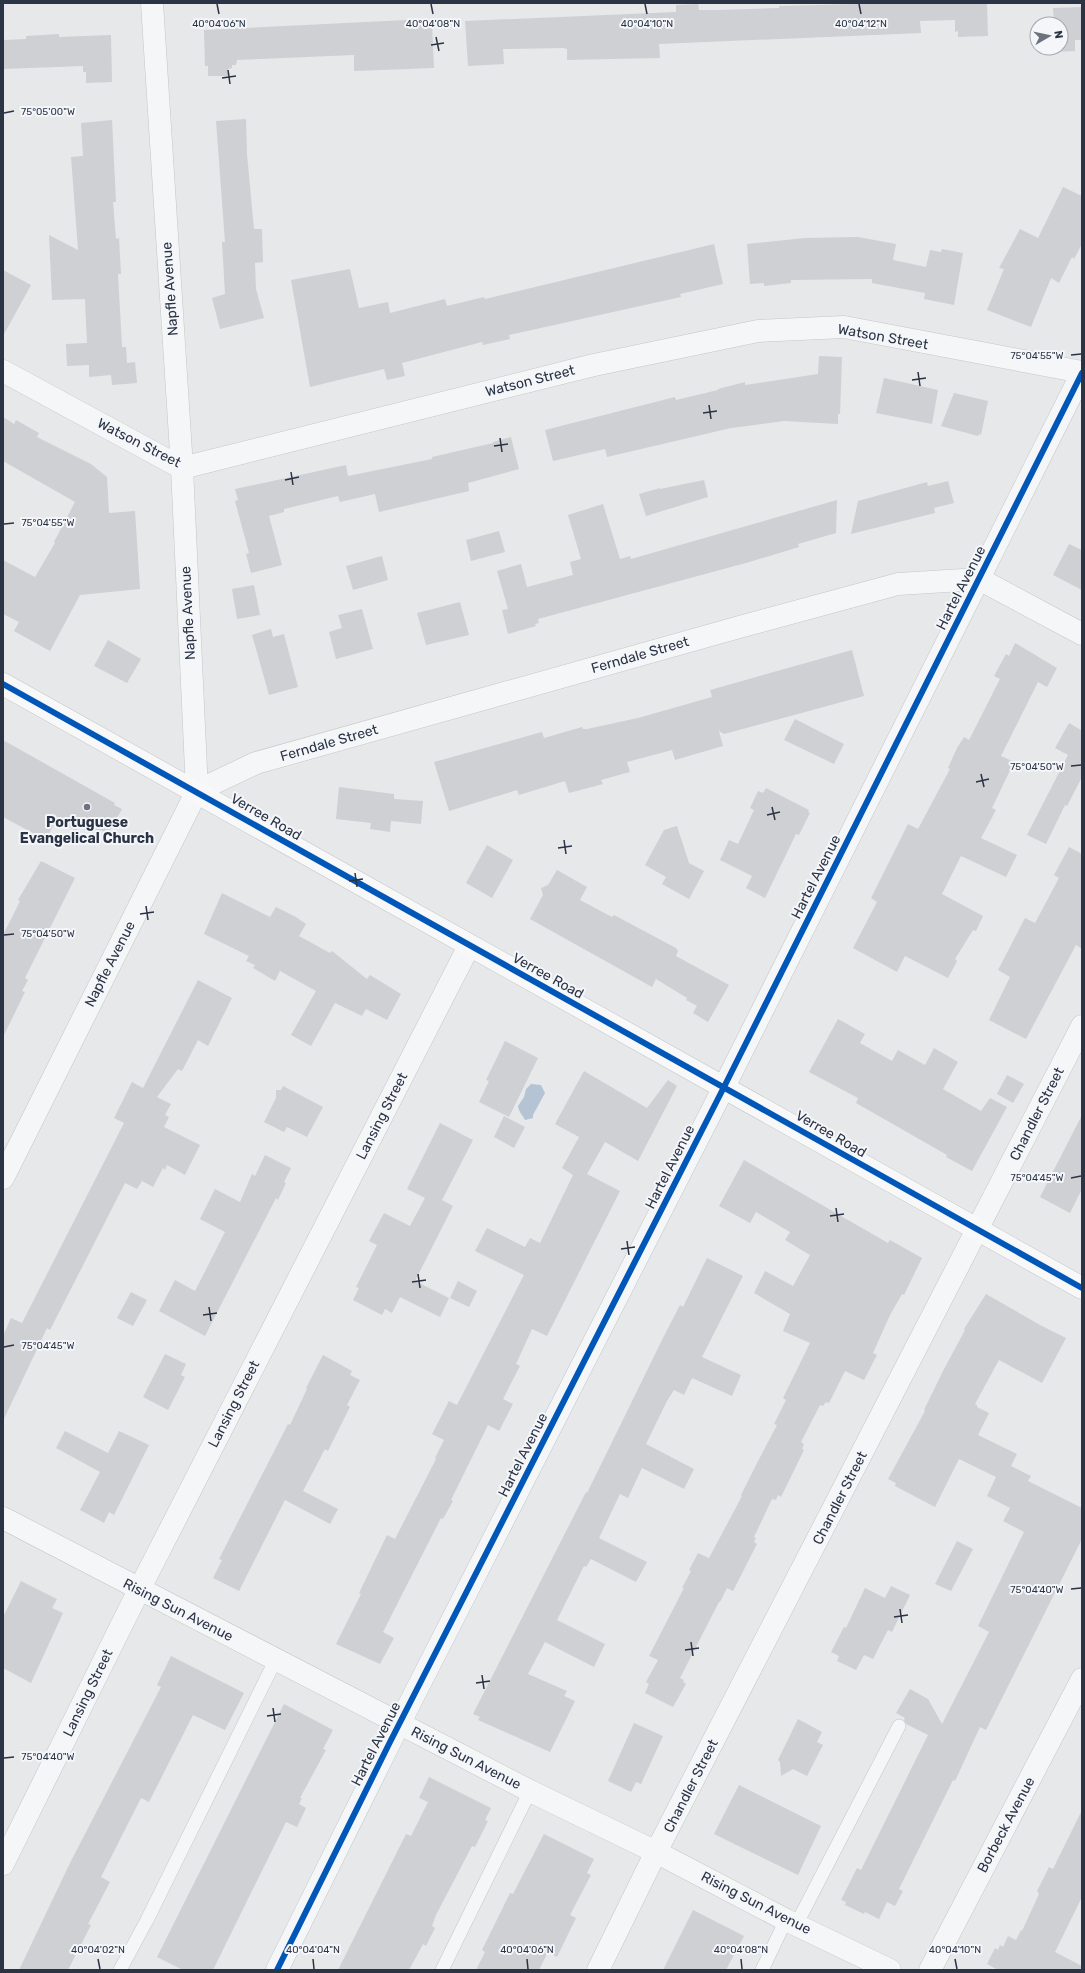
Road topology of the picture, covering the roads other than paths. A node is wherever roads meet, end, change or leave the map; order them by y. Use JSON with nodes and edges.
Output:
{"nodes":[{"id":1,"x":152,"y":3,"type":"edge"},
{"id":2,"x":3,"y":371,"type":"edge"},
{"id":3,"x":1082,"y":373,"type":"edge"},
{"id":4,"x":182,"y":468,"type":"junction"},
{"id":5,"x":979,"y":579,"type":"junction"},
{"id":6,"x":1082,"y":634,"type":"edge"},
{"id":7,"x":3,"y":684,"type":"edge"},
{"id":8,"x":197,"y":791,"type":"junction"},
{"id":9,"x":469,"y":946,"type":"junction"},
{"id":10,"x":1082,"y":1026,"type":"edge"},
{"id":11,"x":724,"y":1087,"type":"junction"},
{"id":12,"x":3,"y":1178,"type":"edge"},
{"id":13,"x":978,"y":1231,"type":"junction"},
{"id":14,"x":1082,"y":1288,"type":"edge"},
{"id":15,"x":3,"y":1518,"type":"edge"},
{"id":16,"x":139,"y":1590,"type":"junction"},
{"id":17,"x":276,"y":1659,"type":"junction"},
{"id":18,"x":1082,"y":1679,"type":"edge"},
{"id":19,"x":399,"y":1724,"type":"junction"},
{"id":20,"x":899,"y":1726,"type":"dead end"},
{"id":21,"x":530,"y":1791,"type":"junction"},
{"id":22,"x":656,"y":1852,"type":"junction"},
{"id":23,"x":3,"y":1864,"type":"edge"},
{"id":24,"x":791,"y":1923,"type":"junction"},
{"id":25,"x":120,"y":1970,"type":"edge"},
{"id":26,"x":277,"y":1970,"type":"edge"},
{"id":27,"x":442,"y":1970,"type":"edge"},
{"id":28,"x":598,"y":1970,"type":"edge"},
{"id":29,"x":762,"y":1970,"type":"edge"},
{"id":30,"x":890,"y":1970,"type":"edge"},
{"id":31,"x":930,"y":1970,"type":"edge"}],
"edges":[{"from":1,"to":4,"type":"street","name":"Napfle Avenue"},
{"from":2,"to":4,"type":"street","name":"Watson Street"},
{"from":3,"to":4,"type":"street","name":"Watson Street"},
{"from":3,"to":5,"type":"street","name":"Hartel Avenue"},
{"from":4,"to":8,"type":"street","name":"Napfle Avenue"},
{"from":5,"to":6,"type":"street"},
{"from":5,"to":8,"type":"street","name":"Ferndale Street"},
{"from":5,"to":11,"type":"street","name":"Hartel Avenue"},
{"from":7,"to":8,"type":"main road","name":"Verree Road"},
{"from":8,"to":9,"type":"main road","name":"Verree Road"},
{"from":8,"to":12,"type":"street","name":"Napfle Avenue"},
{"from":9,"to":11,"type":"main road","name":"Verree Road"},
{"from":9,"to":16,"type":"street","name":"Lansing Street"},
{"from":10,"to":13,"type":"street","name":"Chandler Street"},
{"from":11,"to":13,"type":"main road","name":"Verree Road"},
{"from":11,"to":19,"type":"street","name":"Hartel Avenue"},
{"from":13,"to":14,"type":"main road","name":"Verree Road"},
{"from":13,"to":22,"type":"street","name":"Chandler Street"},
{"from":15,"to":16,"type":"street","name":"Rising Sun Avenue"},
{"from":16,"to":17,"type":"street","name":"Rising Sun Avenue"},
{"from":16,"to":23,"type":"street","name":"Lansing Street"},
{"from":17,"to":19,"type":"street","name":"Rising Sun Avenue"},
{"from":17,"to":25,"type":"lane"},
{"from":18,"to":31,"type":"street","name":"Borbeck Avenue"},
{"from":19,"to":21,"type":"street","name":"Rising Sun Avenue"},
{"from":19,"to":26,"type":"street","name":"Hartel Avenue"},
{"from":20,"to":24,"type":"lane"},
{"from":21,"to":22,"type":"street","name":"Rising Sun Avenue"},
{"from":21,"to":27,"type":"lane"},
{"from":22,"to":24,"type":"street","name":"Rising Sun Avenue"},
{"from":22,"to":28,"type":"street","name":"Chandler Street"},
{"from":24,"to":29,"type":"lane"},
{"from":24,"to":30,"type":"street","name":"Rising Sun Avenue"}]}
